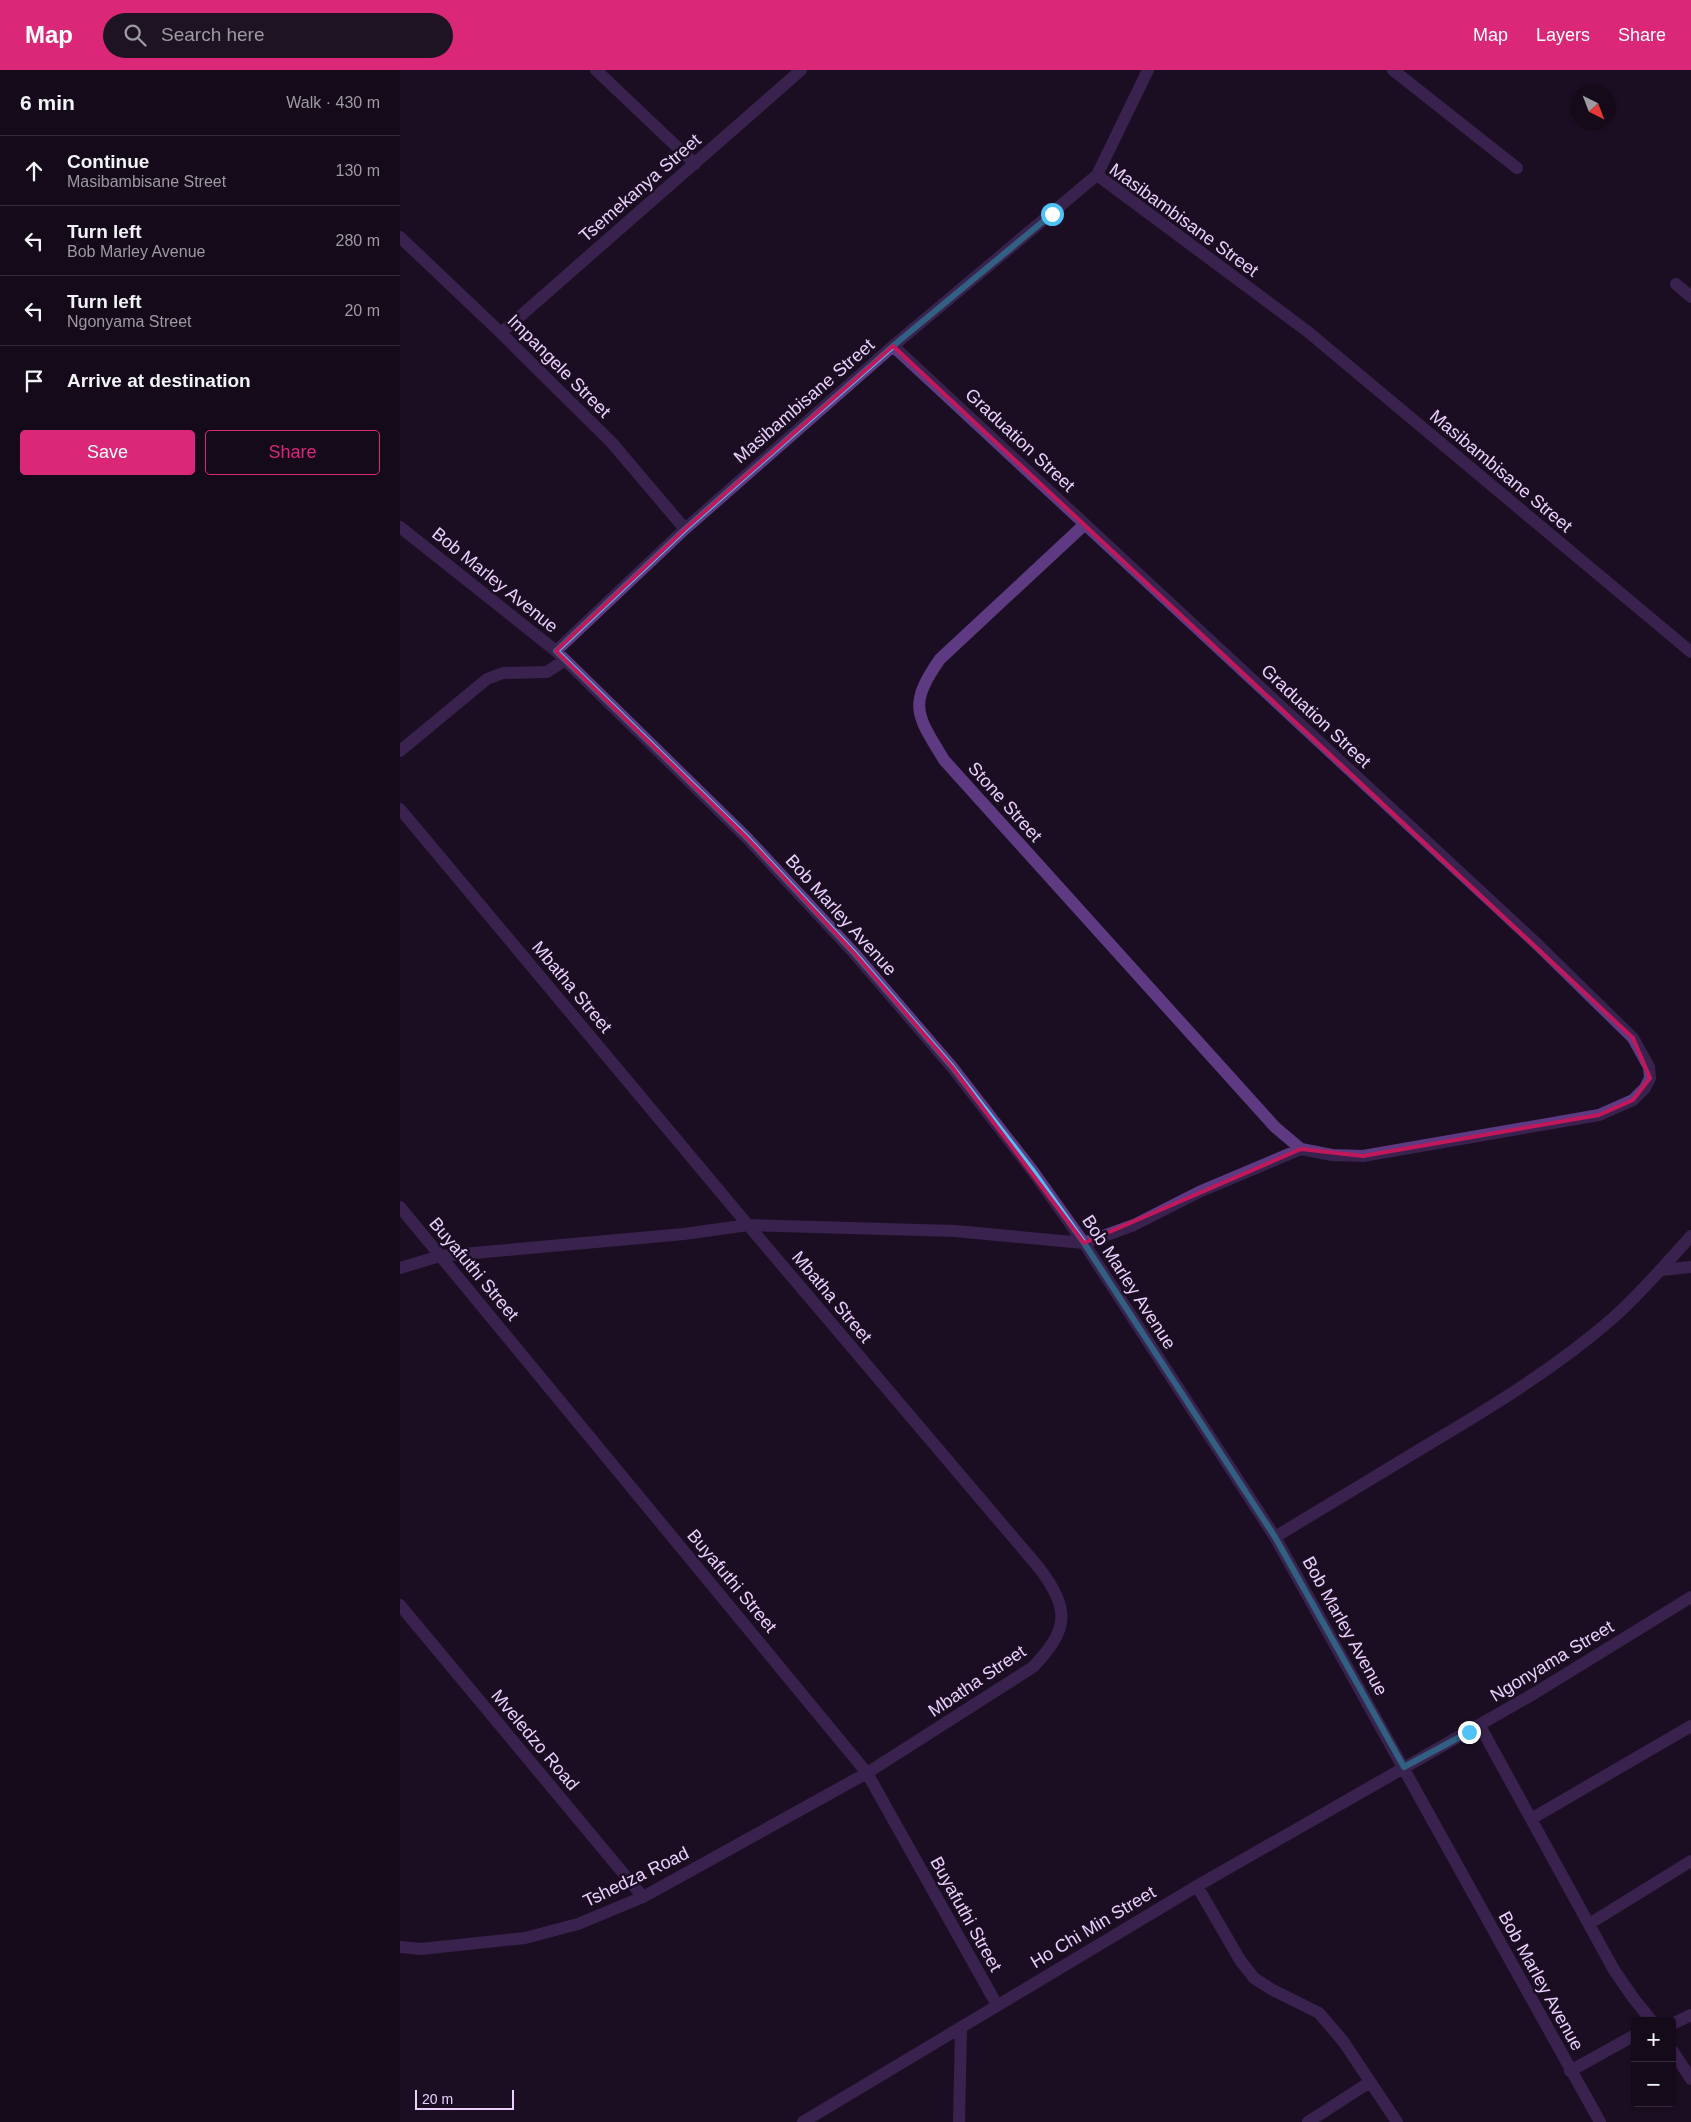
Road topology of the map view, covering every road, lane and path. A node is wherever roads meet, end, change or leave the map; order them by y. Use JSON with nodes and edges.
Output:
{"nodes":[{"id":1,"x":596,"y":70,"type":"edge"},
{"id":2,"x":801,"y":70,"type":"edge"},
{"id":3,"x":1148,"y":70,"type":"edge"},
{"id":4,"x":1393,"y":70,"type":"edge"},
{"id":5,"x":695,"y":164,"type":"junction"},
{"id":6,"x":1517,"y":168,"type":"dead end"},
{"id":7,"x":1097,"y":175,"type":"junction"},
{"id":8,"x":400,"y":237,"type":"edge"},
{"id":9,"x":1676,"y":284,"type":"dead end"},
{"id":10,"x":1691,"y":297,"type":"edge"},
{"id":11,"x":501,"y":333,"type":"junction"},
{"id":12,"x":893,"y":346,"type":"junction"},
{"id":13,"x":1085,"y":524,"type":"junction"},
{"id":14,"x":400,"y":527,"type":"edge"},
{"id":15,"x":685,"y":529,"type":"junction"},
{"id":16,"x":1691,"y":652,"type":"edge"},
{"id":17,"x":560,"y":656,"type":"junction"},
{"id":18,"x":400,"y":751,"type":"edge"},
{"id":19,"x":400,"y":809,"type":"edge"},
{"id":20,"x":1301,"y":1149,"type":"junction"},
{"id":21,"x":400,"y":1207,"type":"edge"},
{"id":22,"x":748,"y":1225,"type":"junction"},
{"id":23,"x":1691,"y":1236,"type":"edge"},
{"id":24,"x":1084,"y":1243,"type":"junction"},
{"id":25,"x":440,"y":1256,"type":"junction"},
{"id":26,"x":1691,"y":1267,"type":"edge"},
{"id":27,"x":400,"y":1268,"type":"edge"},
{"id":28,"x":1662,"y":1270,"type":"junction"},
{"id":29,"x":1275,"y":1537,"type":"junction"},
{"id":30,"x":1691,"y":1598,"type":"edge"},
{"id":31,"x":400,"y":1605,"type":"edge"},
{"id":32,"x":1480,"y":1726,"type":"junction"},
{"id":33,"x":1691,"y":1726,"type":"edge"},
{"id":34,"x":1404,"y":1767,"type":"junction"},
{"id":35,"x":867,"y":1773,"type":"junction"},
{"id":36,"x":1531,"y":1819,"type":"junction"},
{"id":37,"x":1691,"y":1861,"type":"edge"},
{"id":38,"x":1197,"y":1886,"type":"junction"},
{"id":39,"x":642,"y":1897,"type":"junction"},
{"id":40,"x":1589,"y":1924,"type":"junction"},
{"id":41,"x":400,"y":1946,"type":"edge"},
{"id":42,"x":997,"y":2005,"type":"junction"},
{"id":43,"x":1691,"y":2014,"type":"edge"},
{"id":44,"x":1649,"y":2017,"type":"edge"},
{"id":45,"x":1676,"y":2022,"type":"edge"},
{"id":46,"x":961,"y":2027,"type":"junction"},
{"id":47,"x":1631,"y":2036,"type":"edge"},
{"id":48,"x":1676,"y":2056,"type":"edge"},
{"id":49,"x":1570,"y":2070,"type":"junction"},
{"id":50,"x":1691,"y":2079,"type":"edge"},
{"id":51,"x":1370,"y":2082,"type":"junction"},
{"id":52,"x":803,"y":2122,"type":"edge"},
{"id":53,"x":959,"y":2122,"type":"edge"},
{"id":54,"x":1308,"y":2122,"type":"edge"},
{"id":55,"x":1398,"y":2122,"type":"edge"},
{"id":56,"x":1600,"y":2122,"type":"edge"}],
"edges":[{"from":1,"to":5,"type":"street"},
{"from":2,"to":5,"type":"street","name":"Tsemekanya Street"},
{"from":3,"to":7,"type":"street"},
{"from":4,"to":6,"type":"street"},
{"from":5,"to":11,"type":"street","name":"Tsemekanya Street"},
{"from":7,"to":12,"type":"street","name":"Masibambisane Street"},
{"from":7,"to":16,"type":"street","name":"Masibambisane Street"},
{"from":8,"to":11,"type":"street","name":"Impangele Street"},
{"from":9,"to":10,"type":"street"},
{"from":11,"to":15,"type":"street","name":"Impangele Street"},
{"from":12,"to":13,"type":"street","name":"Graduation Street"},
{"from":12,"to":15,"type":"street","name":"Masibambisane Street"},
{"from":13,"to":20,"type":"street","name":"Stone Street"},
{"from":13,"to":20,"type":"street","name":"Graduation Street"},
{"from":14,"to":17,"type":"street","name":"Bob Marley Avenue"},
{"from":15,"to":17,"type":"street","name":"Masibambisane Street"},
{"from":17,"to":18,"type":"street","name":"Masibambisane Street"},
{"from":17,"to":24,"type":"street","name":"Bob Marley Avenue"},
{"from":19,"to":22,"type":"street","name":"Mbatha Street"},
{"from":20,"to":24,"type":"street"},
{"from":21,"to":25,"type":"street","name":"Buyafuthi Street"},
{"from":22,"to":24,"type":"street"},
{"from":22,"to":25,"type":"street"},
{"from":22,"to":35,"type":"street","name":"Mbatha Street"},
{"from":23,"to":28,"type":"street"},
{"from":24,"to":29,"type":"street","name":"Bob Marley Avenue"},
{"from":25,"to":27,"type":"street"},
{"from":25,"to":35,"type":"street","name":"Buyafuthi Street"},
{"from":26,"to":28,"type":"street"},
{"from":28,"to":29,"type":"street"},
{"from":29,"to":34,"type":"street","name":"Bob Marley Avenue"},
{"from":30,"to":32,"type":"street","name":"Ngonyama Street"},
{"from":31,"to":39,"type":"street","name":"Mveledzo Road"},
{"from":32,"to":34,"type":"street","name":"Ngonyama Street"},
{"from":32,"to":36,"type":"street"},
{"from":33,"to":36,"type":"street"},
{"from":34,"to":38,"type":"street","name":"Ho Chi Min Street"},
{"from":34,"to":49,"type":"street","name":"Bob Marley Avenue"},
{"from":35,"to":39,"type":"street","name":"Tshedza Road"},
{"from":35,"to":42,"type":"street","name":"Buyafuthi Street"},
{"from":36,"to":40,"type":"street"},
{"from":37,"to":40,"type":"street"},
{"from":38,"to":42,"type":"street","name":"Ho Chi Min Street"},
{"from":38,"to":51,"type":"street"},
{"from":39,"to":41,"type":"street","name":"Tshedza Road"},
{"from":40,"to":44,"type":"street"},
{"from":42,"to":46,"type":"street","name":"Ho Chi Min Street"},
{"from":43,"to":45,"type":"street"},
{"from":46,"to":52,"type":"street","name":"Ho Chi Min Street"},
{"from":46,"to":53,"type":"street"},
{"from":47,"to":49,"type":"street"},
{"from":48,"to":50,"type":"street"},
{"from":49,"to":56,"type":"street","name":"Bob Marley Avenue"},
{"from":51,"to":54,"type":"street"},
{"from":51,"to":55,"type":"street"}]}
